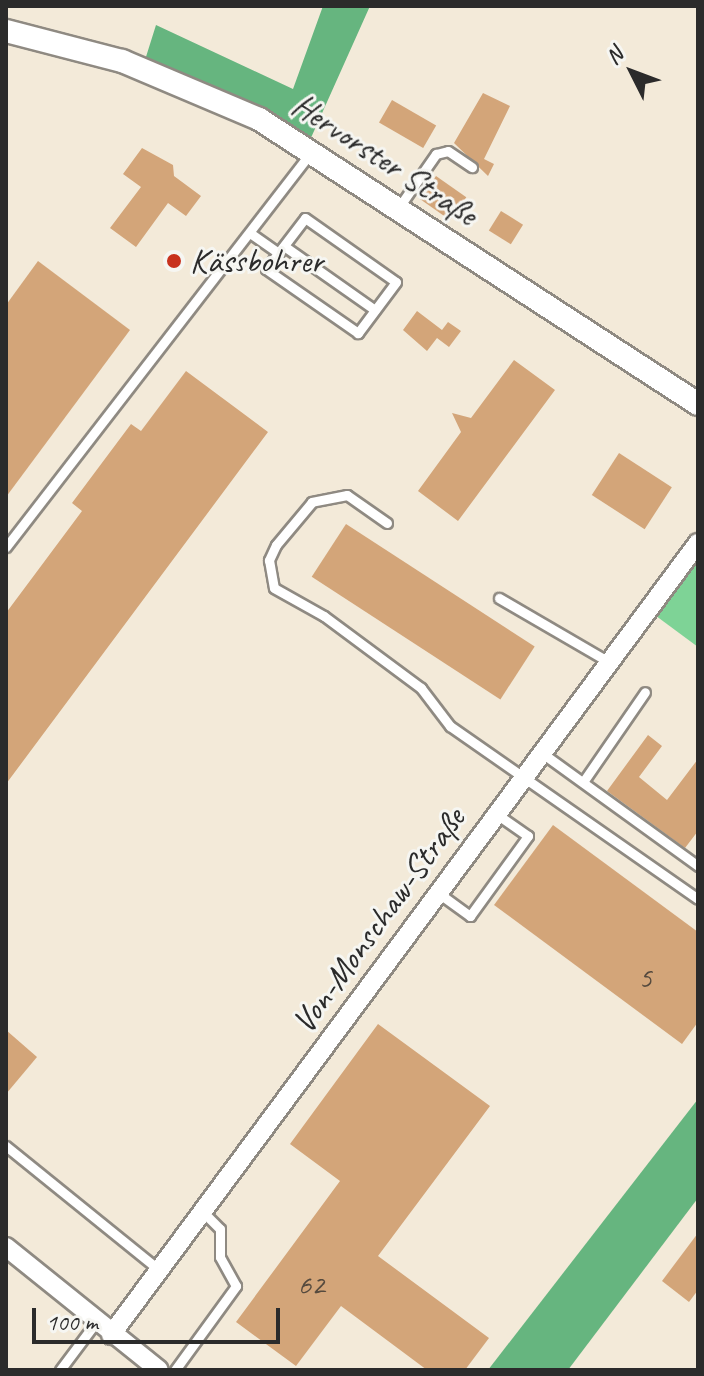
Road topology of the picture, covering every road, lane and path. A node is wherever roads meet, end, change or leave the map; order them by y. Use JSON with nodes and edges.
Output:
{"nodes":[{"id":1,"x":6,"y":31,"type":"edge"},
{"id":2,"x":311,"y":152,"type":"junction"},
{"id":3,"x":472,"y":167,"type":"dead end"},
{"id":4,"x":399,"y":207,"type":"junction"},
{"id":5,"x":250,"y":233,"type":"junction"},
{"id":6,"x":281,"y":249,"type":"junction"},
{"id":7,"x":375,"y":310,"type":"junction"},
{"id":8,"x":698,"y":404,"type":"edge"},
{"id":9,"x":387,"y":523,"type":"dead end"},
{"id":10,"x":698,"y":543,"type":"edge"},
{"id":11,"x":6,"y":547,"type":"edge"},
{"id":12,"x":499,"y":598,"type":"dead end"},
{"id":13,"x":609,"y":662,"type":"junction"},
{"id":14,"x":645,"y":692,"type":"dead end"},
{"id":15,"x":542,"y":753,"type":"junction"},
{"id":16,"x":524,"y":777,"type":"junction"},
{"id":17,"x":583,"y":782,"type":"junction"},
{"id":18,"x":497,"y":814,"type":"junction"},
{"id":19,"x":698,"y":866,"type":"edge"},
{"id":20,"x":437,"y":892,"type":"junction"},
{"id":21,"x":698,"y":899,"type":"edge"},
{"id":22,"x":6,"y":1146,"type":"edge"},
{"id":23,"x":203,"y":1212,"type":"junction"},
{"id":24,"x":6,"y":1247,"type":"edge"},
{"id":25,"x":159,"y":1270,"type":"junction"},
{"id":26,"x":96,"y":1322,"type":"junction"},
{"id":27,"x":111,"y":1335,"type":"junction"},
{"id":28,"x":60,"y":1370,"type":"edge"},
{"id":29,"x":159,"y":1370,"type":"edge"},
{"id":30,"x":175,"y":1370,"type":"edge"}],
"edges":[{"from":1,"to":2,"type":"street","name":"Hervorster Straße"},
{"from":2,"to":4,"type":"street","name":"Hervorster Straße"},
{"from":2,"to":5,"type":"lane"},
{"from":3,"to":4,"type":"lane"},
{"from":4,"to":8,"type":"street","name":"Hervorster Straße"},
{"from":5,"to":6,"type":"lane"},
{"from":5,"to":11,"type":"lane"},
{"from":6,"to":7,"type":"lane"},
{"from":6,"to":7,"type":"lane"},
{"from":6,"to":7,"type":"lane"},
{"from":9,"to":16,"type":"lane"},
{"from":10,"to":13,"type":"street","name":"Von-Monschaw-Straße"},
{"from":12,"to":13,"type":"lane"},
{"from":13,"to":15,"type":"street","name":"Von-Monschaw-Straße"},
{"from":14,"to":17,"type":"lane"},
{"from":15,"to":16,"type":"street","name":"Von-Monschaw-Straße"},
{"from":15,"to":17,"type":"lane"},
{"from":16,"to":18,"type":"street","name":"Von-Monschaw-Straße"},
{"from":16,"to":21,"type":"lane"},
{"from":17,"to":19,"type":"lane"},
{"from":18,"to":20,"type":"street","name":"Von-Monschaw-Straße"},
{"from":18,"to":20,"type":"lane"},
{"from":20,"to":23,"type":"street","name":"Von-Monschaw-Straße"},
{"from":22,"to":25,"type":"lane"},
{"from":23,"to":25,"type":"street","name":"Von-Monschaw-Straße"},
{"from":23,"to":30,"type":"lane"},
{"from":24,"to":26,"type":"street"},
{"from":25,"to":27,"type":"street","name":"Von-Monschaw-Straße"},
{"from":26,"to":27,"type":"street"},
{"from":26,"to":28,"type":"lane"},
{"from":27,"to":29,"type":"street"}]}
